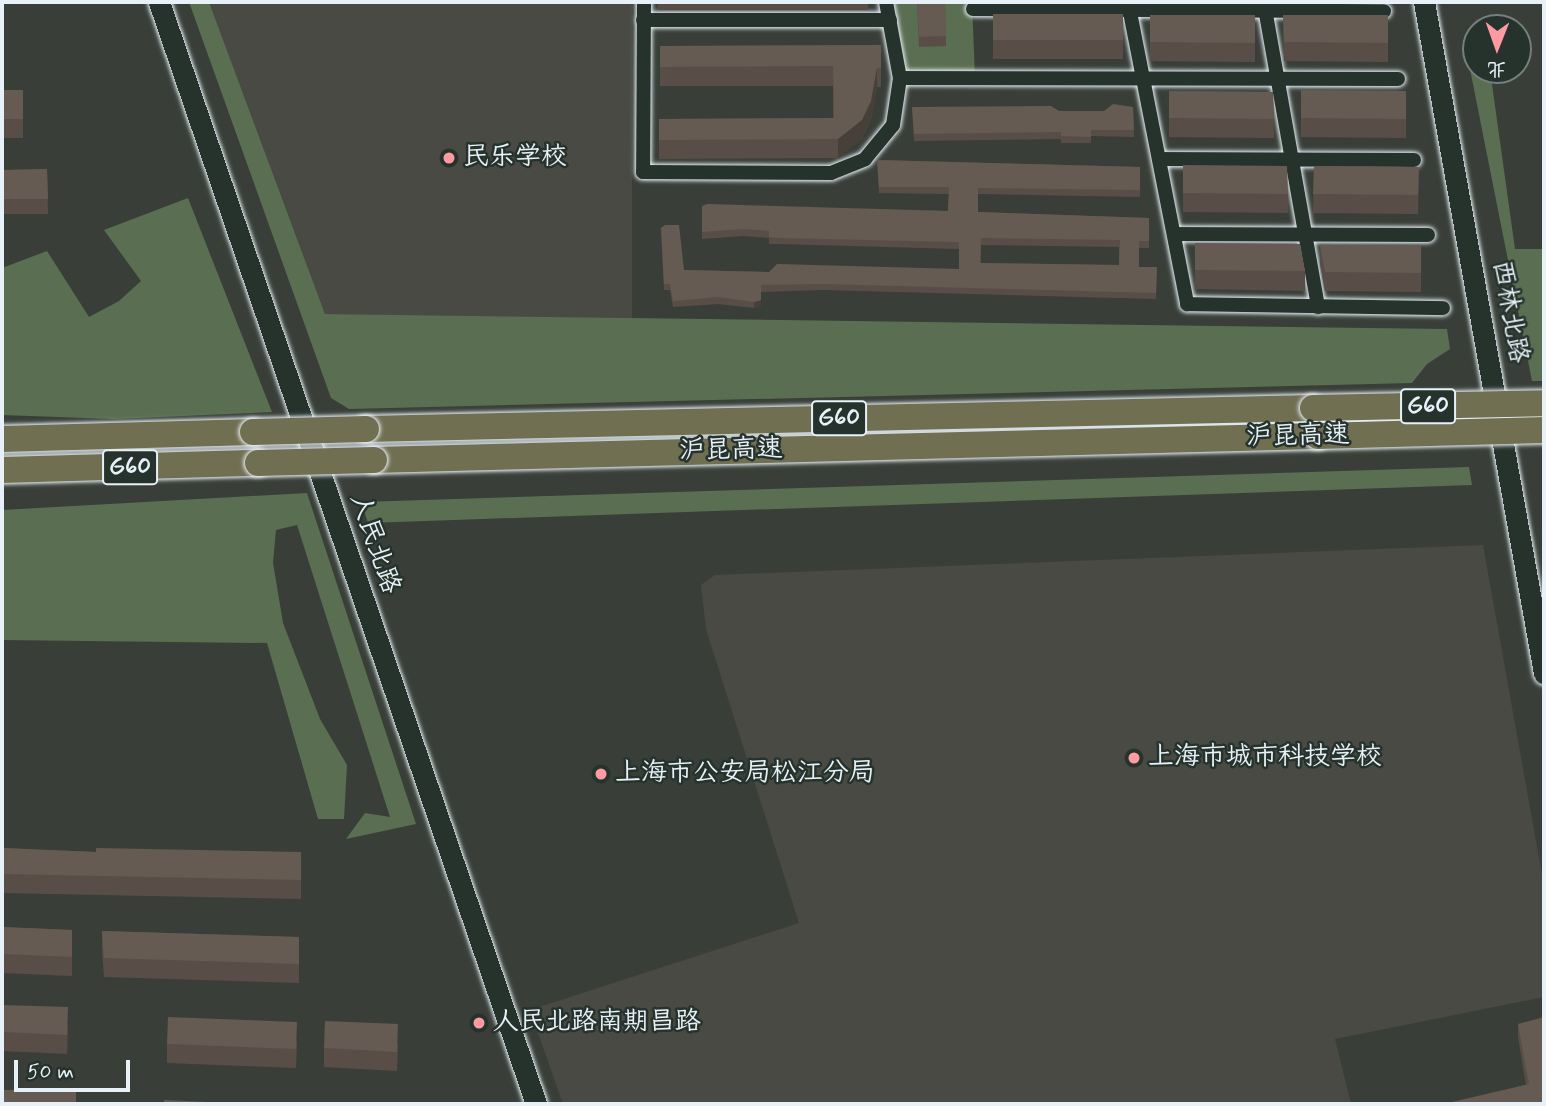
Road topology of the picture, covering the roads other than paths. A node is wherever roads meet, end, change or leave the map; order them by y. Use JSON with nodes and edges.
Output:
{"nodes":[{"id":1,"x":159,"y":2,"type":"edge"},
{"id":2,"x":643,"y":2,"type":"edge"},
{"id":3,"x":886,"y":2,"type":"edge"},
{"id":4,"x":1424,"y":2,"type":"edge"},
{"id":5,"x":1129,"y":6,"type":"edge"},
{"id":6,"x":1265,"y":6,"type":"edge"},
{"id":7,"x":973,"y":9,"type":"dead end"},
{"id":8,"x":1384,"y":12,"type":"edge"},
{"id":9,"x":643,"y":20,"type":"junction"},
{"id":10,"x":890,"y":20,"type":"junction"},
{"id":11,"x":900,"y":78,"type":"junction"},
{"id":12,"x":1143,"y":78,"type":"junction"},
{"id":13,"x":1277,"y":78,"type":"junction"},
{"id":14,"x":1398,"y":79,"type":"dead end"},
{"id":15,"x":1159,"y":159,"type":"junction"},
{"id":16,"x":1292,"y":160,"type":"junction"},
{"id":17,"x":1414,"y":160,"type":"dead end"},
{"id":18,"x":1174,"y":234,"type":"junction"},
{"id":19,"x":1305,"y":235,"type":"junction"},
{"id":20,"x":1428,"y":235,"type":"dead end"},
{"id":21,"x":1318,"y":307,"type":"junction"},
{"id":22,"x":1443,"y":308,"type":"dead end"},
{"id":23,"x":1544,"y":404,"type":"edge"},
{"id":24,"x":2,"y":430,"type":"edge"},
{"id":25,"x":1544,"y":430,"type":"edge"},
{"id":26,"x":96,"y":436,"type":"junction"},
{"id":27,"x":2,"y":439,"type":"edge"},
{"id":28,"x":2,"y":472,"type":"edge"},
{"id":29,"x":1544,"y":673,"type":"edge"},
{"id":30,"x":536,"y":1104,"type":"edge"}],
"edges":[{"from":1,"to":30,"type":"main road","name":"人民北路"},
{"from":2,"to":9,"type":"street"},
{"from":3,"to":10,"type":"street"},
{"from":4,"to":29,"type":"main road","name":"西林北路"},
{"from":5,"to":6,"type":"street"},
{"from":5,"to":7,"type":"street"},
{"from":5,"to":12,"type":"street"},
{"from":6,"to":8,"type":"street"},
{"from":6,"to":13,"type":"street"},
{"from":9,"to":10,"type":"street"},
{"from":9,"to":11,"type":"street"},
{"from":10,"to":11,"type":"street"},
{"from":11,"to":12,"type":"street"},
{"from":12,"to":13,"type":"street"},
{"from":12,"to":15,"type":"street"},
{"from":13,"to":14,"type":"street"},
{"from":13,"to":16,"type":"street"},
{"from":15,"to":16,"type":"street"},
{"from":15,"to":18,"type":"street"},
{"from":16,"to":17,"type":"street"},
{"from":16,"to":19,"type":"street"},
{"from":18,"to":19,"type":"street"},
{"from":18,"to":21,"type":"street"},
{"from":19,"to":20,"type":"street"},
{"from":19,"to":21,"type":"street"},
{"from":21,"to":22,"type":"street"},
{"from":23,"to":26,"type":"highway","name":"沪昆高速","number":"G60","bridge":true},
{"from":24,"to":26,"type":"highway"},
{"from":25,"to":28,"type":"highway","name":"沪昆高速","number":"G60","bridge":true},
{"from":26,"to":27,"type":"highway","name":"沪昆高速","number":"G60"}]}
